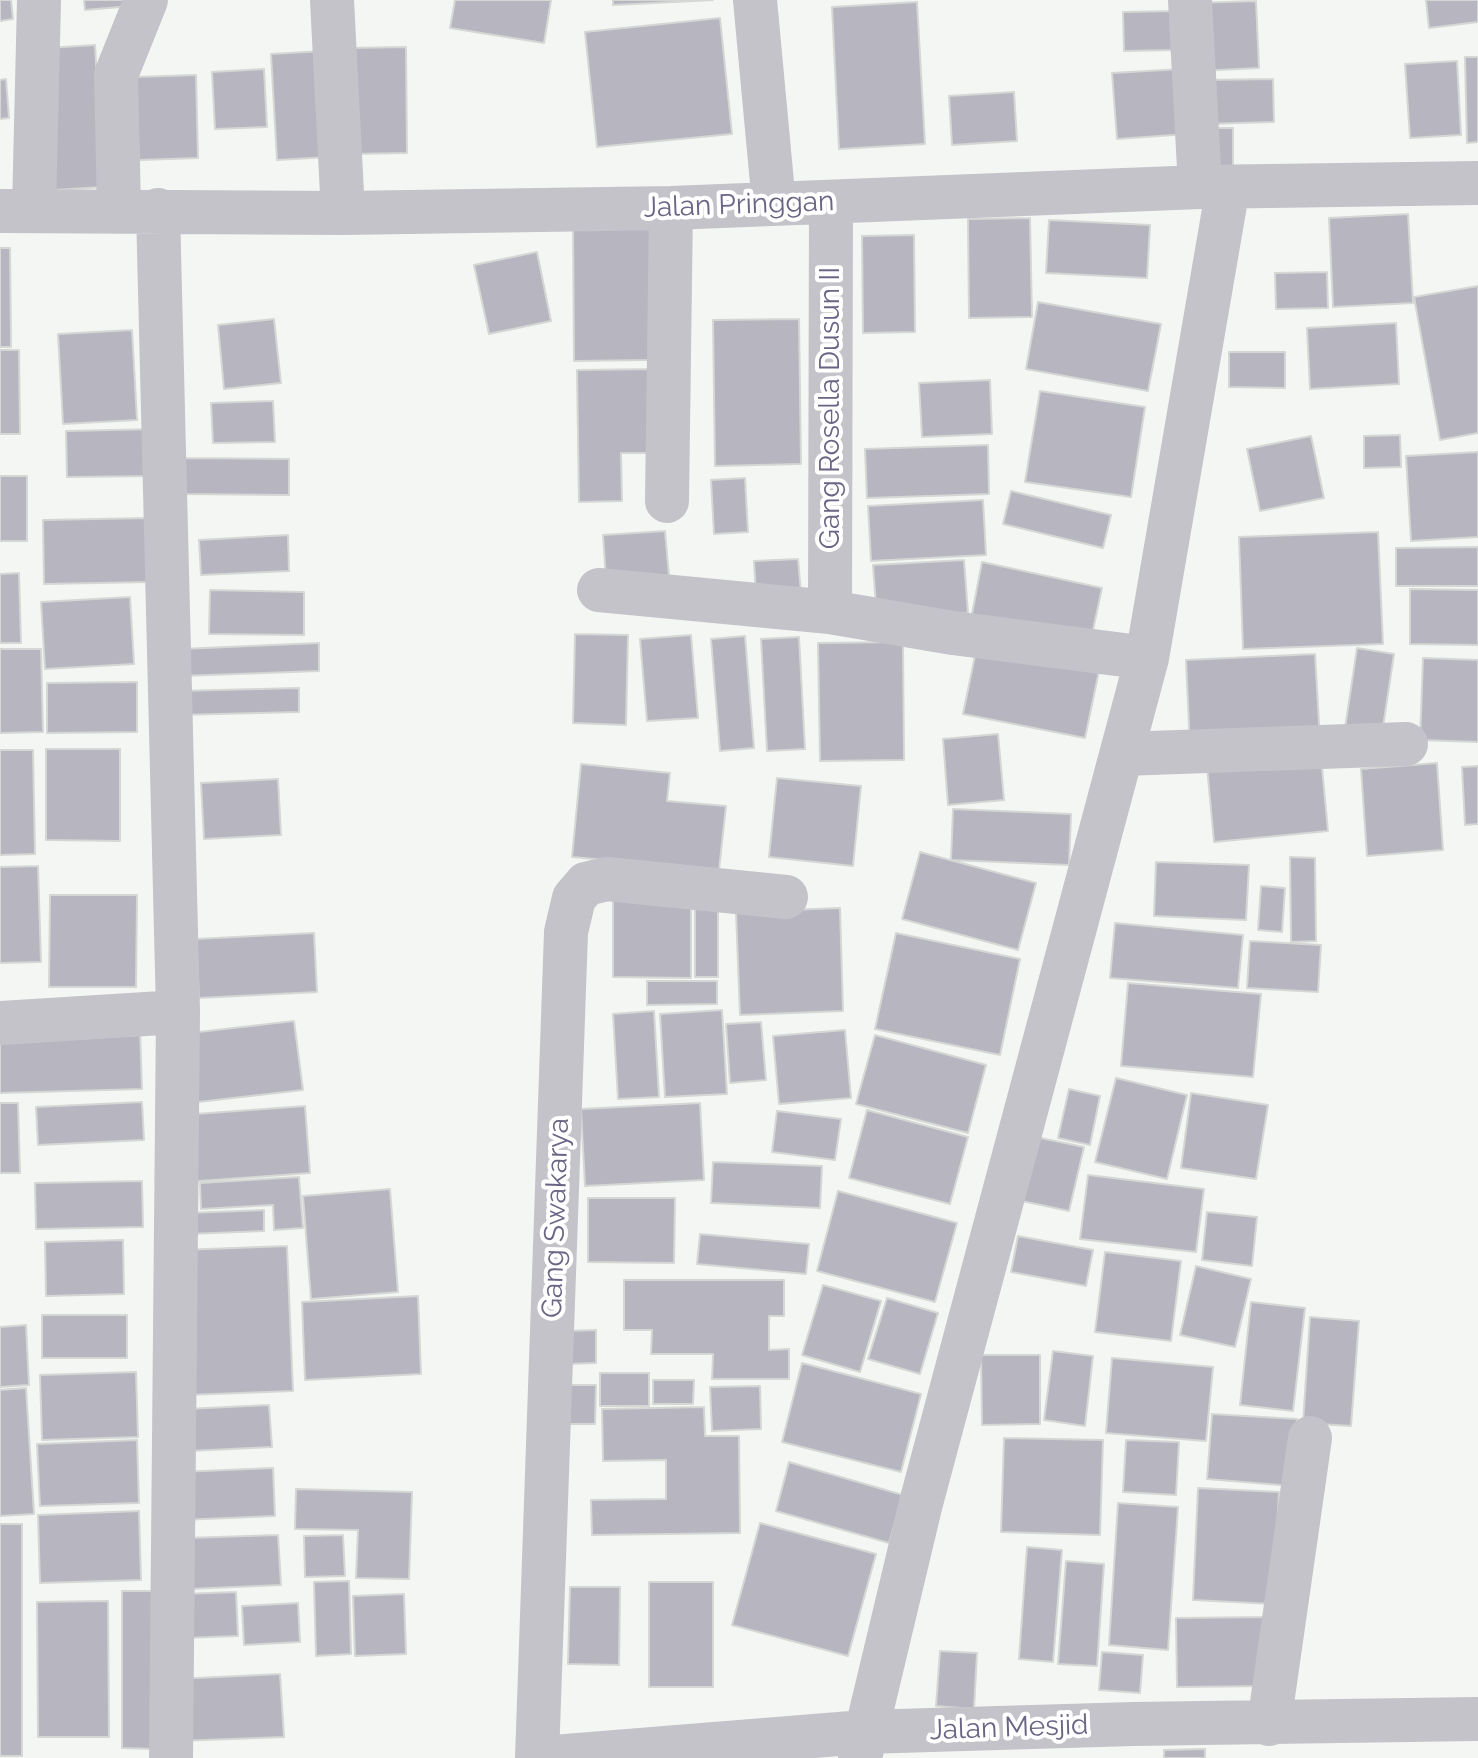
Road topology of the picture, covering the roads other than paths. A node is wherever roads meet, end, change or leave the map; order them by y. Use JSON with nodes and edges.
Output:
{"nodes":[{"id":1,"x":39,"y":0,"type":"edge"},
{"id":2,"x":146,"y":0,"type":"edge"},
{"id":3,"x":332,"y":0,"type":"edge"},
{"id":4,"x":755,"y":0,"type":"edge"},
{"id":5,"x":1190,"y":0,"type":"edge"},
{"id":6,"x":1478,"y":183,"type":"edge"},
{"id":7,"x":1214,"y":187,"type":"junction"},
{"id":8,"x":831,"y":203,"type":"junction"},
{"id":9,"x":774,"y":204,"type":"junction"},
{"id":10,"x":671,"y":208,"type":"junction"},
{"id":11,"x":17,"y":210,"type":"edge"},
{"id":12,"x":138,"y":210,"type":"junction"},
{"id":13,"x":343,"y":213,"type":"junction"},
{"id":14,"x":667,"y":501,"type":"dead end"},
{"id":15,"x":599,"y":590,"type":"dead end"},
{"id":16,"x":830,"y":612,"type":"junction"},
{"id":17,"x":1147,"y":658,"type":"junction"},
{"id":18,"x":1406,"y":744,"type":"dead end"},
{"id":19,"x":1122,"y":754,"type":"junction"},
{"id":20,"x":786,"y":897,"type":"dead end"},
{"id":21,"x":178,"y":1012,"type":"junction"},
{"id":22,"x":0,"y":1023,"type":"edge"},
{"id":23,"x":1310,"y":1438,"type":"dead end"},
{"id":24,"x":1478,"y":1719,"type":"edge"},
{"id":25,"x":1269,"y":1724,"type":"junction"},
{"id":26,"x":862,"y":1745,"type":"edge"},
{"id":27,"x":171,"y":1758,"type":"edge"},
{"id":28,"x":539,"y":1758,"type":"edge"}],
"edges":[{"from":1,"to":11,"type":"street"},
{"from":2,"to":12,"type":"street"},
{"from":3,"to":13,"type":"street"},
{"from":4,"to":9,"type":"street"},
{"from":5,"to":7,"type":"street"},
{"from":6,"to":7,"type":"street","name":"Jalan Pringgan"},
{"from":7,"to":8,"type":"street","name":"Jalan Pringgan"},
{"from":7,"to":17,"type":"street"},
{"from":8,"to":9,"type":"street","name":"Jalan Pringgan"},
{"from":8,"to":16,"type":"street","name":"Gang Rosella Dusun II"},
{"from":9,"to":10,"type":"street","name":"Jalan Pringgan"},
{"from":10,"to":13,"type":"street","name":"Jalan Pringgan"},
{"from":10,"to":14,"type":"street"},
{"from":11,"to":12,"type":"street","name":"Jalan Pringgan"},
{"from":12,"to":13,"type":"street","name":"Jalan Pringgan"},
{"from":12,"to":21,"type":"street"},
{"from":15,"to":16,"type":"street"},
{"from":16,"to":17,"type":"street"},
{"from":17,"to":19,"type":"street"},
{"from":18,"to":19,"type":"street"},
{"from":19,"to":26,"type":"street"},
{"from":20,"to":28,"type":"street","name":"Gang Swakarya"},
{"from":21,"to":22,"type":"street"},
{"from":21,"to":27,"type":"street"},
{"from":23,"to":25,"type":"street"},
{"from":24,"to":25,"type":"street","name":"Jalan Mesjid"},
{"from":25,"to":26,"type":"street","name":"Jalan Mesjid"},
{"from":26,"to":28,"type":"street","name":"Jalan Mesjid"}]}
